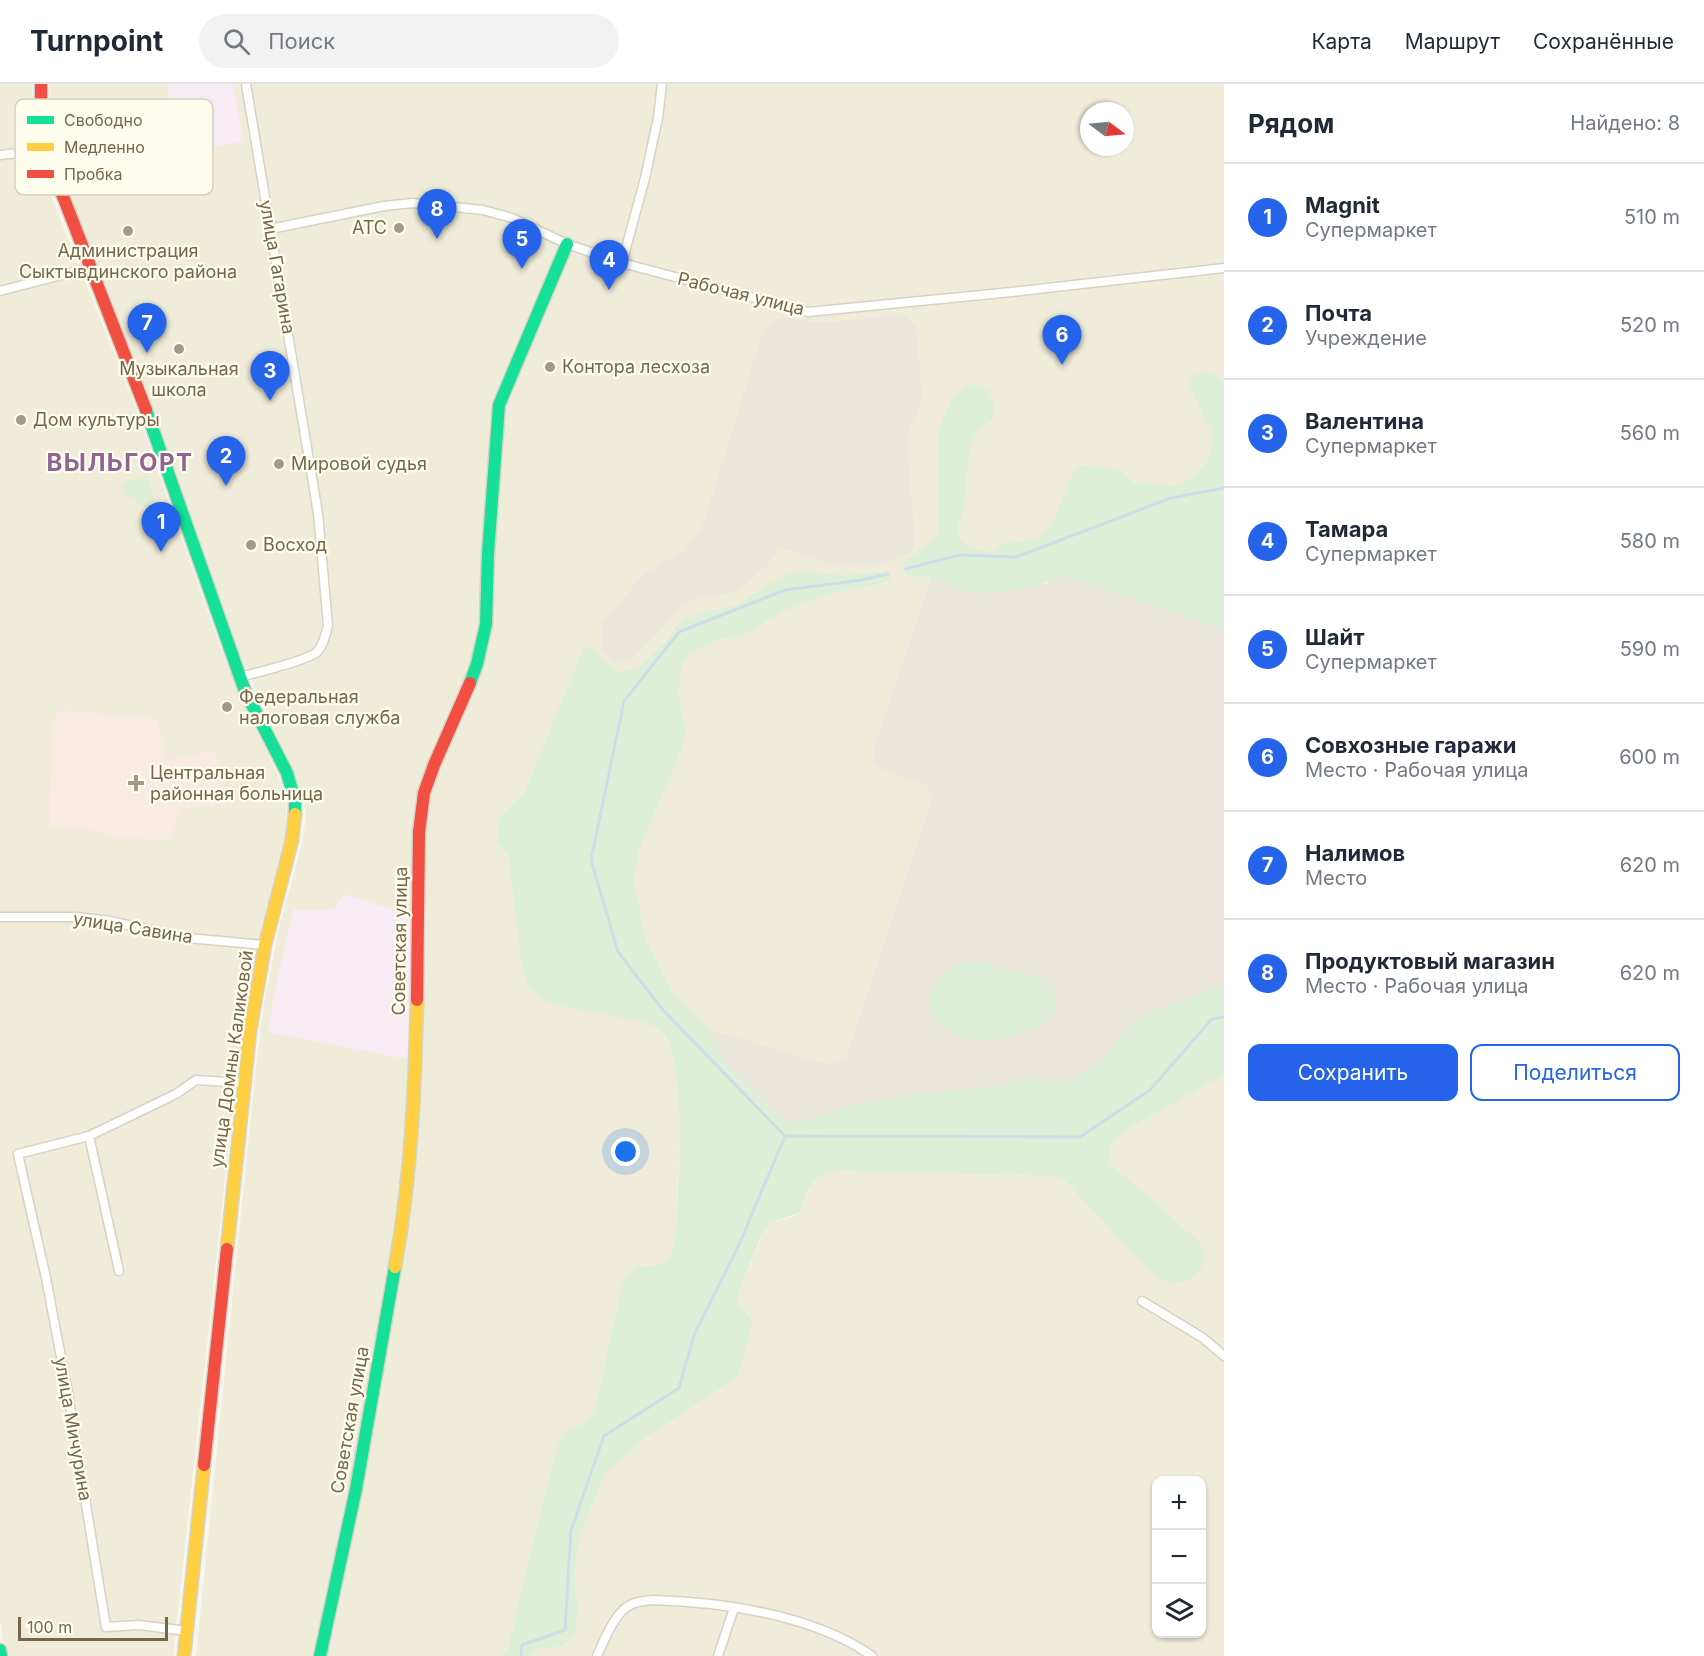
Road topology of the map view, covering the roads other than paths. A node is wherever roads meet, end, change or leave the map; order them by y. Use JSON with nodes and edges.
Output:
{"nodes":[{"id":1,"x":246,"y":84,"type":"edge"},
{"id":2,"x":662,"y":84,"type":"edge"},
{"id":3,"x":15,"y":153,"type":"edge"},
{"id":4,"x":0,"y":155,"type":"edge"},
{"id":5,"x":62,"y":195,"type":"edge"},
{"id":6,"x":270,"y":229,"type":"junction"},
{"id":7,"x":567,"y":244,"type":"junction"},
{"id":8,"x":622,"y":263,"type":"junction"},
{"id":9,"x":89,"y":268,"type":"junction"},
{"id":10,"x":1224,"y":268,"type":"edge"},
{"id":11,"x":0,"y":291,"type":"edge"},
{"id":12,"x":240,"y":677,"type":"junction"},
{"id":13,"x":0,"y":917,"type":"edge"},
{"id":14,"x":265,"y":945,"type":"junction"},
{"id":15,"x":244,"y":1083,"type":"junction"},
{"id":16,"x":89,"y":1136,"type":"junction"},
{"id":17,"x":118,"y":1271,"type":"dead end"},
{"id":18,"x":1142,"y":1301,"type":"dead end"},
{"id":19,"x":1224,"y":1356,"type":"edge"},
{"id":20,"x":734,"y":1608,"type":"junction"},
{"id":21,"x":187,"y":1631,"type":"junction"},
{"id":22,"x":0,"y":1650,"type":"edge"},
{"id":23,"x":1,"y":1656,"type":"edge"},
{"id":24,"x":184,"y":1656,"type":"edge"},
{"id":25,"x":320,"y":1656,"type":"edge"},
{"id":26,"x":597,"y":1656,"type":"edge"},
{"id":27,"x":718,"y":1656,"type":"edge"},
{"id":28,"x":872,"y":1656,"type":"edge"}],
"edges":[{"from":1,"to":6,"type":"street","name":"улица Гагарина"},
{"from":2,"to":8,"type":"street"},
{"from":3,"to":4,"type":"street"},
{"from":5,"to":9,"type":"main road","name":"улица Домны Каликовой"},
{"from":6,"to":7,"type":"street","name":"Рабочая улица"},
{"from":6,"to":12,"type":"street","name":"улица Гагарина"},
{"from":7,"to":8,"type":"street","name":"Рабочая улица"},
{"from":7,"to":25,"type":"main road","name":"Советская улица"},
{"from":8,"to":10,"type":"street","name":"Рабочая улица"},
{"from":9,"to":11,"type":"street"},
{"from":9,"to":12,"type":"main road","name":"улица Домны Каликовой"},
{"from":12,"to":14,"type":"main road","name":"улица Домны Каликовой"},
{"from":13,"to":14,"type":"street","name":"улица Савина"},
{"from":14,"to":15,"type":"main road","name":"улица Домны Каликовой"},
{"from":15,"to":16,"type":"street"},
{"from":15,"to":21,"type":"main road","name":"улица Домны Каликовой"},
{"from":16,"to":17,"type":"street"},
{"from":16,"to":21,"type":"street","name":"улица Мичурина"},
{"from":18,"to":19,"type":"street"},
{"from":20,"to":26,"type":"street"},
{"from":20,"to":27,"type":"street"},
{"from":20,"to":28,"type":"street"},
{"from":21,"to":24,"type":"main road","name":"улица Домны Каликовой"},
{"from":22,"to":23,"type":"main road"}]}
